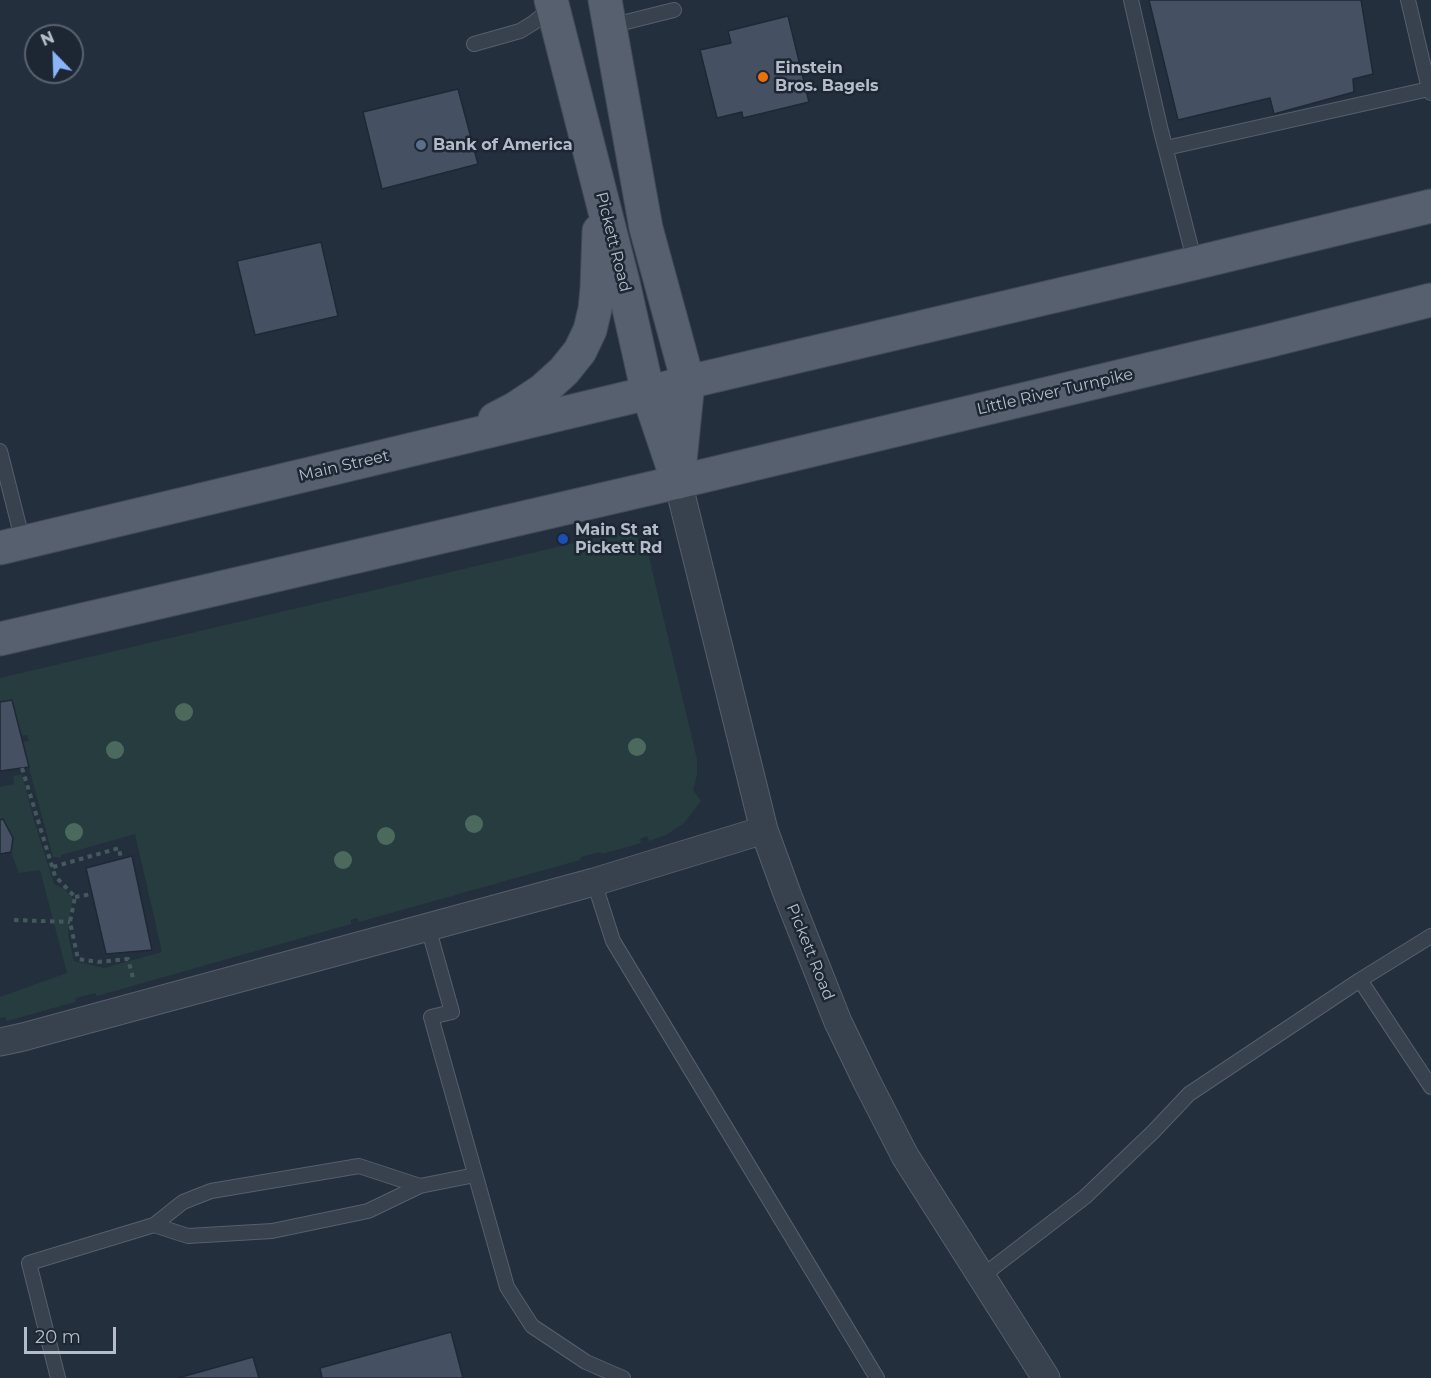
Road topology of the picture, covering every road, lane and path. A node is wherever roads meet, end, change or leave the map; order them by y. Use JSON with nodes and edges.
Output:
{"nodes":[{"id":1,"x":1131,"y":0,"type":"edge"},
{"id":2,"x":1408,"y":0,"type":"edge"},
{"id":3,"x":552,"y":3,"type":"edge"},
{"id":4,"x":674,"y":10,"type":"dead end"},
{"id":5,"x":608,"y":13,"type":"edge"},
{"id":6,"x":474,"y":44,"type":"dead end"},
{"id":7,"x":1430,"y":91,"type":"edge"},
{"id":8,"x":1166,"y":148,"type":"junction"},
{"id":9,"x":599,"y":184,"type":"junction"},
{"id":10,"x":1431,"y":206,"type":"edge"},
{"id":11,"x":1195,"y":263,"type":"junction"},
{"id":12,"x":1431,"y":300,"type":"edge"},
{"id":13,"x":688,"y":382,"type":"junction"},
{"id":14,"x":648,"y":393,"type":"junction"},
{"id":15,"x":453,"y":440,"type":"junction"},
{"id":16,"x":0,"y":451,"type":"edge"},
{"id":17,"x":678,"y":482,"type":"junction"},
{"id":18,"x":12,"y":545,"type":"edge"},
{"id":19,"x":0,"y":639,"type":"edge"},
{"id":20,"x":22,"y":768,"type":"dead end"},
{"id":21,"x":764,"y":830,"type":"junction"},
{"id":22,"x":121,"y":859,"type":"dead end"},
{"id":23,"x":53,"y":867,"type":"junction"},
{"id":24,"x":594,"y":882,"type":"junction"},
{"id":25,"x":92,"y":894,"type":"dead end"},
{"id":26,"x":75,"y":897,"type":"junction"},
{"id":27,"x":14,"y":920,"type":"dead end"},
{"id":28,"x":70,"y":922,"type":"junction"},
{"id":29,"x":428,"y":927,"type":"junction"},
{"id":30,"x":1431,"y":936,"type":"edge"},
{"id":31,"x":1360,"y":980,"type":"junction"},
{"id":32,"x":139,"y":1005,"type":"junction"},
{"id":33,"x":0,"y":1042,"type":"edge"},
{"id":34,"x":1431,"y":1087,"type":"edge"},
{"id":35,"x":475,"y":1175,"type":"junction"},
{"id":36,"x":420,"y":1186,"type":"junction"},
{"id":37,"x":154,"y":1225,"type":"junction"},
{"id":38,"x":981,"y":1277,"type":"junction"},
{"id":39,"x":57,"y":1378,"type":"edge"},
{"id":40,"x":623,"y":1378,"type":"edge"},
{"id":41,"x":877,"y":1378,"type":"edge"},
{"id":42,"x":1044,"y":1378,"type":"edge"}],
"edges":[{"from":1,"to":8,"type":"lane"},
{"from":2,"to":7,"type":"lane"},
{"from":3,"to":6,"type":"lane"},
{"from":3,"to":9,"type":"main road","name":"Pickett Road"},
{"from":4,"to":5,"type":"lane"},
{"from":5,"to":13,"type":"main road","name":"Pickett Road"},
{"from":7,"to":8,"type":"lane"},
{"from":8,"to":11,"type":"lane"},
{"from":9,"to":14,"type":"main road","name":"Pickett Road"},
{"from":9,"to":15,"type":"main road"},
{"from":10,"to":11,"type":"main road"},
{"from":11,"to":13,"type":"main road"},
{"from":12,"to":17,"type":"main road","name":"Little River Turnpike"},
{"from":13,"to":14,"type":"main road","name":"Main Street"},
{"from":13,"to":17,"type":"main road","name":"Pickett Road"},
{"from":14,"to":15,"type":"main road","name":"Main Street"},
{"from":14,"to":17,"type":"main road","name":"Pickett Road"},
{"from":15,"to":18,"type":"main road","name":"Main Street"},
{"from":16,"to":18,"type":"lane"},
{"from":17,"to":19,"type":"main road"},
{"from":17,"to":21,"type":"street","name":"Pickett Road"},
{"from":20,"to":23,"type":"path"},
{"from":21,"to":24,"type":"street"},
{"from":21,"to":38,"type":"street","name":"Pickett Road"},
{"from":22,"to":23,"type":"path"},
{"from":23,"to":26,"type":"path"},
{"from":24,"to":29,"type":"street"},
{"from":24,"to":41,"type":"lane"},
{"from":25,"to":26,"type":"path"},
{"from":26,"to":28,"type":"path"},
{"from":27,"to":28,"type":"path"},
{"from":28,"to":32,"type":"path"},
{"from":29,"to":32,"type":"street"},
{"from":29,"to":35,"type":"lane"},
{"from":30,"to":31,"type":"lane"},
{"from":31,"to":34,"type":"lane"},
{"from":31,"to":38,"type":"lane"},
{"from":32,"to":33,"type":"street"},
{"from":35,"to":36,"type":"lane"},
{"from":35,"to":40,"type":"lane"},
{"from":36,"to":37,"type":"lane"},
{"from":36,"to":37,"type":"lane"},
{"from":37,"to":39,"type":"lane"},
{"from":38,"to":42,"type":"street","name":"Pickett Road"}]}
